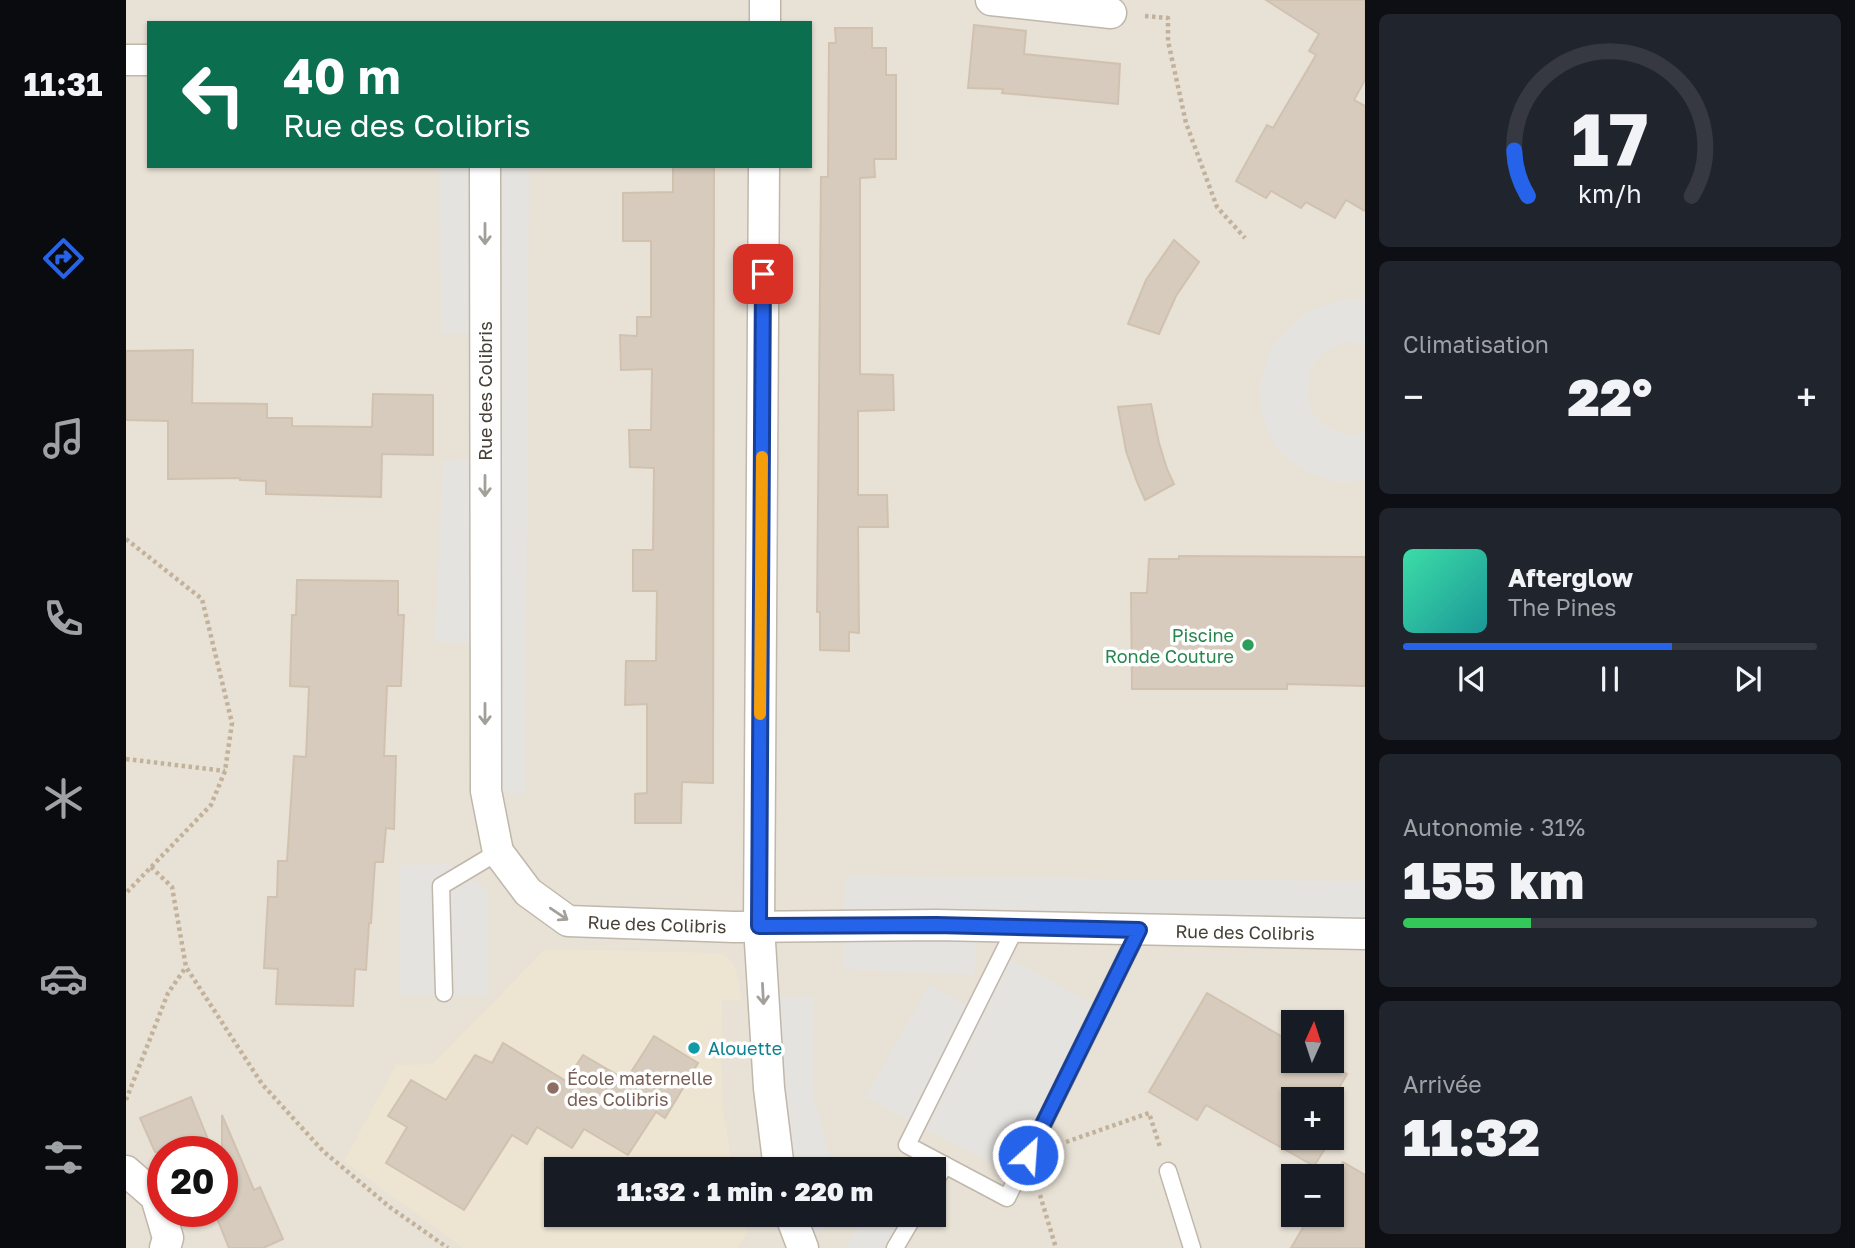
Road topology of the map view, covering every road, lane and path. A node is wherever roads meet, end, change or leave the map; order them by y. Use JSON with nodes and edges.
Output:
{"nodes":[{"id":1,"x":765,"y":0,"type":"edge"},
{"id":2,"x":991,"y":0,"type":"edge"},
{"id":3,"x":1111,"y":13,"type":"joint"},
{"id":4,"x":765,"y":21,"type":"edge"},
{"id":5,"x":126,"y":60,"type":"edge"},
{"id":6,"x":147,"y":60,"type":"edge"},
{"id":7,"x":485,"y":168,"type":"edge"},
{"id":8,"x":764,"y":168,"type":"edge"},
{"id":9,"x":1245,"y":238,"type":"dead end"},
{"id":10,"x":126,"y":539,"type":"edge"},
{"id":11,"x":126,"y":759,"type":"edge"},
{"id":12,"x":225,"y":771,"type":"junction"},
{"id":13,"x":498,"y":852,"type":"junction"},
{"id":14,"x":152,"y":867,"type":"junction"},
{"id":15,"x":126,"y":893,"type":"edge"},
{"id":16,"x":759,"y":926,"type":"junction"},
{"id":17,"x":1016,"y":927,"type":"junction"},
{"id":18,"x":1139,"y":930,"type":"junction"},
{"id":19,"x":1365,"y":934,"type":"edge"},
{"id":20,"x":186,"y":967,"type":"junction"},
{"id":21,"x":444,"y":993,"type":"dead end"},
{"id":22,"x":126,"y":1100,"type":"edge"},
{"id":23,"x":1028,"y":1155,"type":"junction"},
{"id":24,"x":778,"y":1157,"type":"edge"},
{"id":25,"x":931,"y":1157,"type":"edge"},
{"id":26,"x":946,"y":1166,"type":"edge"},
{"id":27,"x":126,"y":1171,"type":"edge"},
{"id":28,"x":1168,"y":1171,"type":"joint"},
{"id":29,"x":795,"y":1227,"type":"edge"},
{"id":30,"x":907,"y":1227,"type":"edge"},
{"id":31,"x":165,"y":1248,"type":"edge"},
{"id":32,"x":448,"y":1248,"type":"edge"},
{"id":33,"x":803,"y":1248,"type":"edge"},
{"id":34,"x":895,"y":1248,"type":"edge"},
{"id":35,"x":1056,"y":1248,"type":"edge"},
{"id":36,"x":1192,"y":1248,"type":"edge"}],
"edges":[{"from":1,"to":4,"type":"street"},
{"from":2,"to":3,"type":"street"},
{"from":3,"to":9,"type":"path"},
{"from":5,"to":6,"type":"street"},
{"from":7,"to":13,"type":"street","name":"Rue des Colibris","one_way":true},
{"from":8,"to":16,"type":"street"},
{"from":10,"to":12,"type":"path"},
{"from":11,"to":12,"type":"path"},
{"from":12,"to":14,"type":"path"},
{"from":13,"to":16,"type":"street","name":"Rue des Colibris","one_way":true},
{"from":13,"to":21,"type":"lane"},
{"from":14,"to":15,"type":"path"},
{"from":14,"to":20,"type":"path"},
{"from":16,"to":17,"type":"street","name":"Rue des Colibris"},
{"from":16,"to":24,"type":"street","one_way":true},
{"from":17,"to":18,"type":"street","name":"Rue des Colibris"},
{"from":17,"to":25,"type":"lane"},
{"from":18,"to":19,"type":"street","name":"Rue des Colibris"},
{"from":18,"to":23,"type":"lane"},
{"from":20,"to":22,"type":"path"},
{"from":20,"to":32,"type":"path"},
{"from":23,"to":26,"type":"lane"},
{"from":23,"to":28,"type":"path"},
{"from":23,"to":35,"type":"path"},
{"from":27,"to":31,"type":"street"},
{"from":28,"to":36,"type":"lane"},
{"from":29,"to":33,"type":"street"},
{"from":30,"to":34,"type":"lane"}]}
